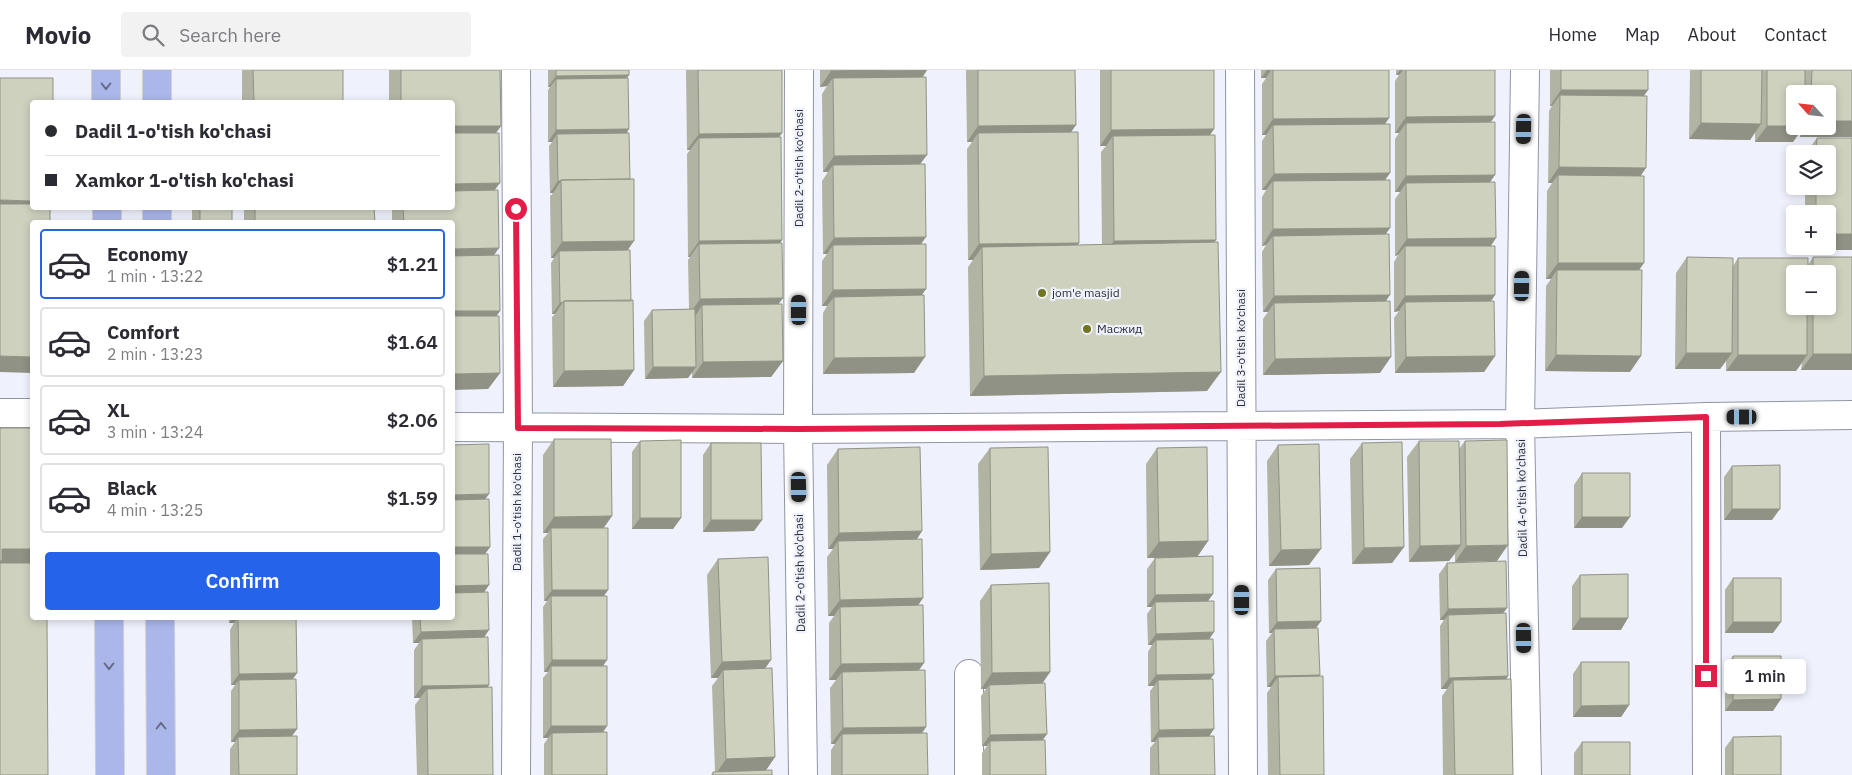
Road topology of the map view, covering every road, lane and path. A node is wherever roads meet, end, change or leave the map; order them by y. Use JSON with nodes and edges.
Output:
{"nodes":[{"id":1,"x":106,"y":70,"type":"edge"},
{"id":2,"x":157,"y":70,"type":"edge"},
{"id":3,"x":516,"y":70,"type":"edge"},
{"id":4,"x":799,"y":70,"type":"edge"},
{"id":5,"x":1240,"y":70,"type":"edge"},
{"id":6,"x":1525,"y":70,"type":"edge"},
{"id":7,"x":106,"y":100,"type":"edge"},
{"id":8,"x":157,"y":100,"type":"edge"},
{"id":9,"x":0,"y":413,"type":"edge"},
{"id":10,"x":30,"y":413,"type":"edge"},
{"id":11,"x":1852,"y":415,"type":"edge"},
{"id":12,"x":1706,"y":417,"type":"junction"},
{"id":13,"x":1520,"y":424,"type":"junction"},
{"id":14,"x":1241,"y":425,"type":"junction"},
{"id":15,"x":455,"y":428,"type":"edge"},
{"id":16,"x":518,"y":428,"type":"junction"},
{"id":17,"x":798,"y":429,"type":"junction"},
{"id":18,"x":109,"y":620,"type":"edge"},
{"id":19,"x":160,"y":620,"type":"edge"},
{"id":20,"x":969,"y":674,"type":"dead end"},
{"id":21,"x":110,"y":775,"type":"edge"},
{"id":22,"x":161,"y":775,"type":"edge"},
{"id":23,"x":516,"y":775,"type":"edge"},
{"id":24,"x":802,"y":775,"type":"edge"},
{"id":25,"x":969,"y":775,"type":"edge"},
{"id":26,"x":1243,"y":775,"type":"edge"},
{"id":27,"x":1527,"y":775,"type":"edge"},
{"id":28,"x":1707,"y":775,"type":"edge"}],
"edges":[{"from":1,"to":7,"type":"main road","one_way":true},
{"from":2,"to":8,"type":"main road"},
{"from":3,"to":16,"type":"street","name":"Dadil 1-o'tish ko'chasi"},
{"from":4,"to":17,"type":"street","name":"Dadil 2-o'tish ko'chasi"},
{"from":5,"to":14,"type":"street","name":"Dadil 3-o'tish ko'chasi"},
{"from":6,"to":13,"type":"street","name":"Dadil 4-o'tish ko'chasi"},
{"from":9,"to":10,"type":"street"},
{"from":11,"to":12,"type":"street"},
{"from":12,"to":13,"type":"street"},
{"from":12,"to":28,"type":"street"},
{"from":13,"to":14,"type":"street"},
{"from":13,"to":27,"type":"street","name":"Dadil 4-o'tish ko'chasi"},
{"from":14,"to":17,"type":"street"},
{"from":14,"to":26,"type":"street","name":"Dadil 3-o'tish ko'chasi"},
{"from":15,"to":16,"type":"street"},
{"from":16,"to":17,"type":"street"},
{"from":16,"to":23,"type":"street","name":"Dadil 1-o'tish ko'chasi"},
{"from":17,"to":24,"type":"street","name":"Dadil 2-o'tish ko'chasi"},
{"from":18,"to":21,"type":"main road","one_way":true},
{"from":22,"to":19,"type":"main road","one_way":true},
{"from":20,"to":25,"type":"street"}]}
